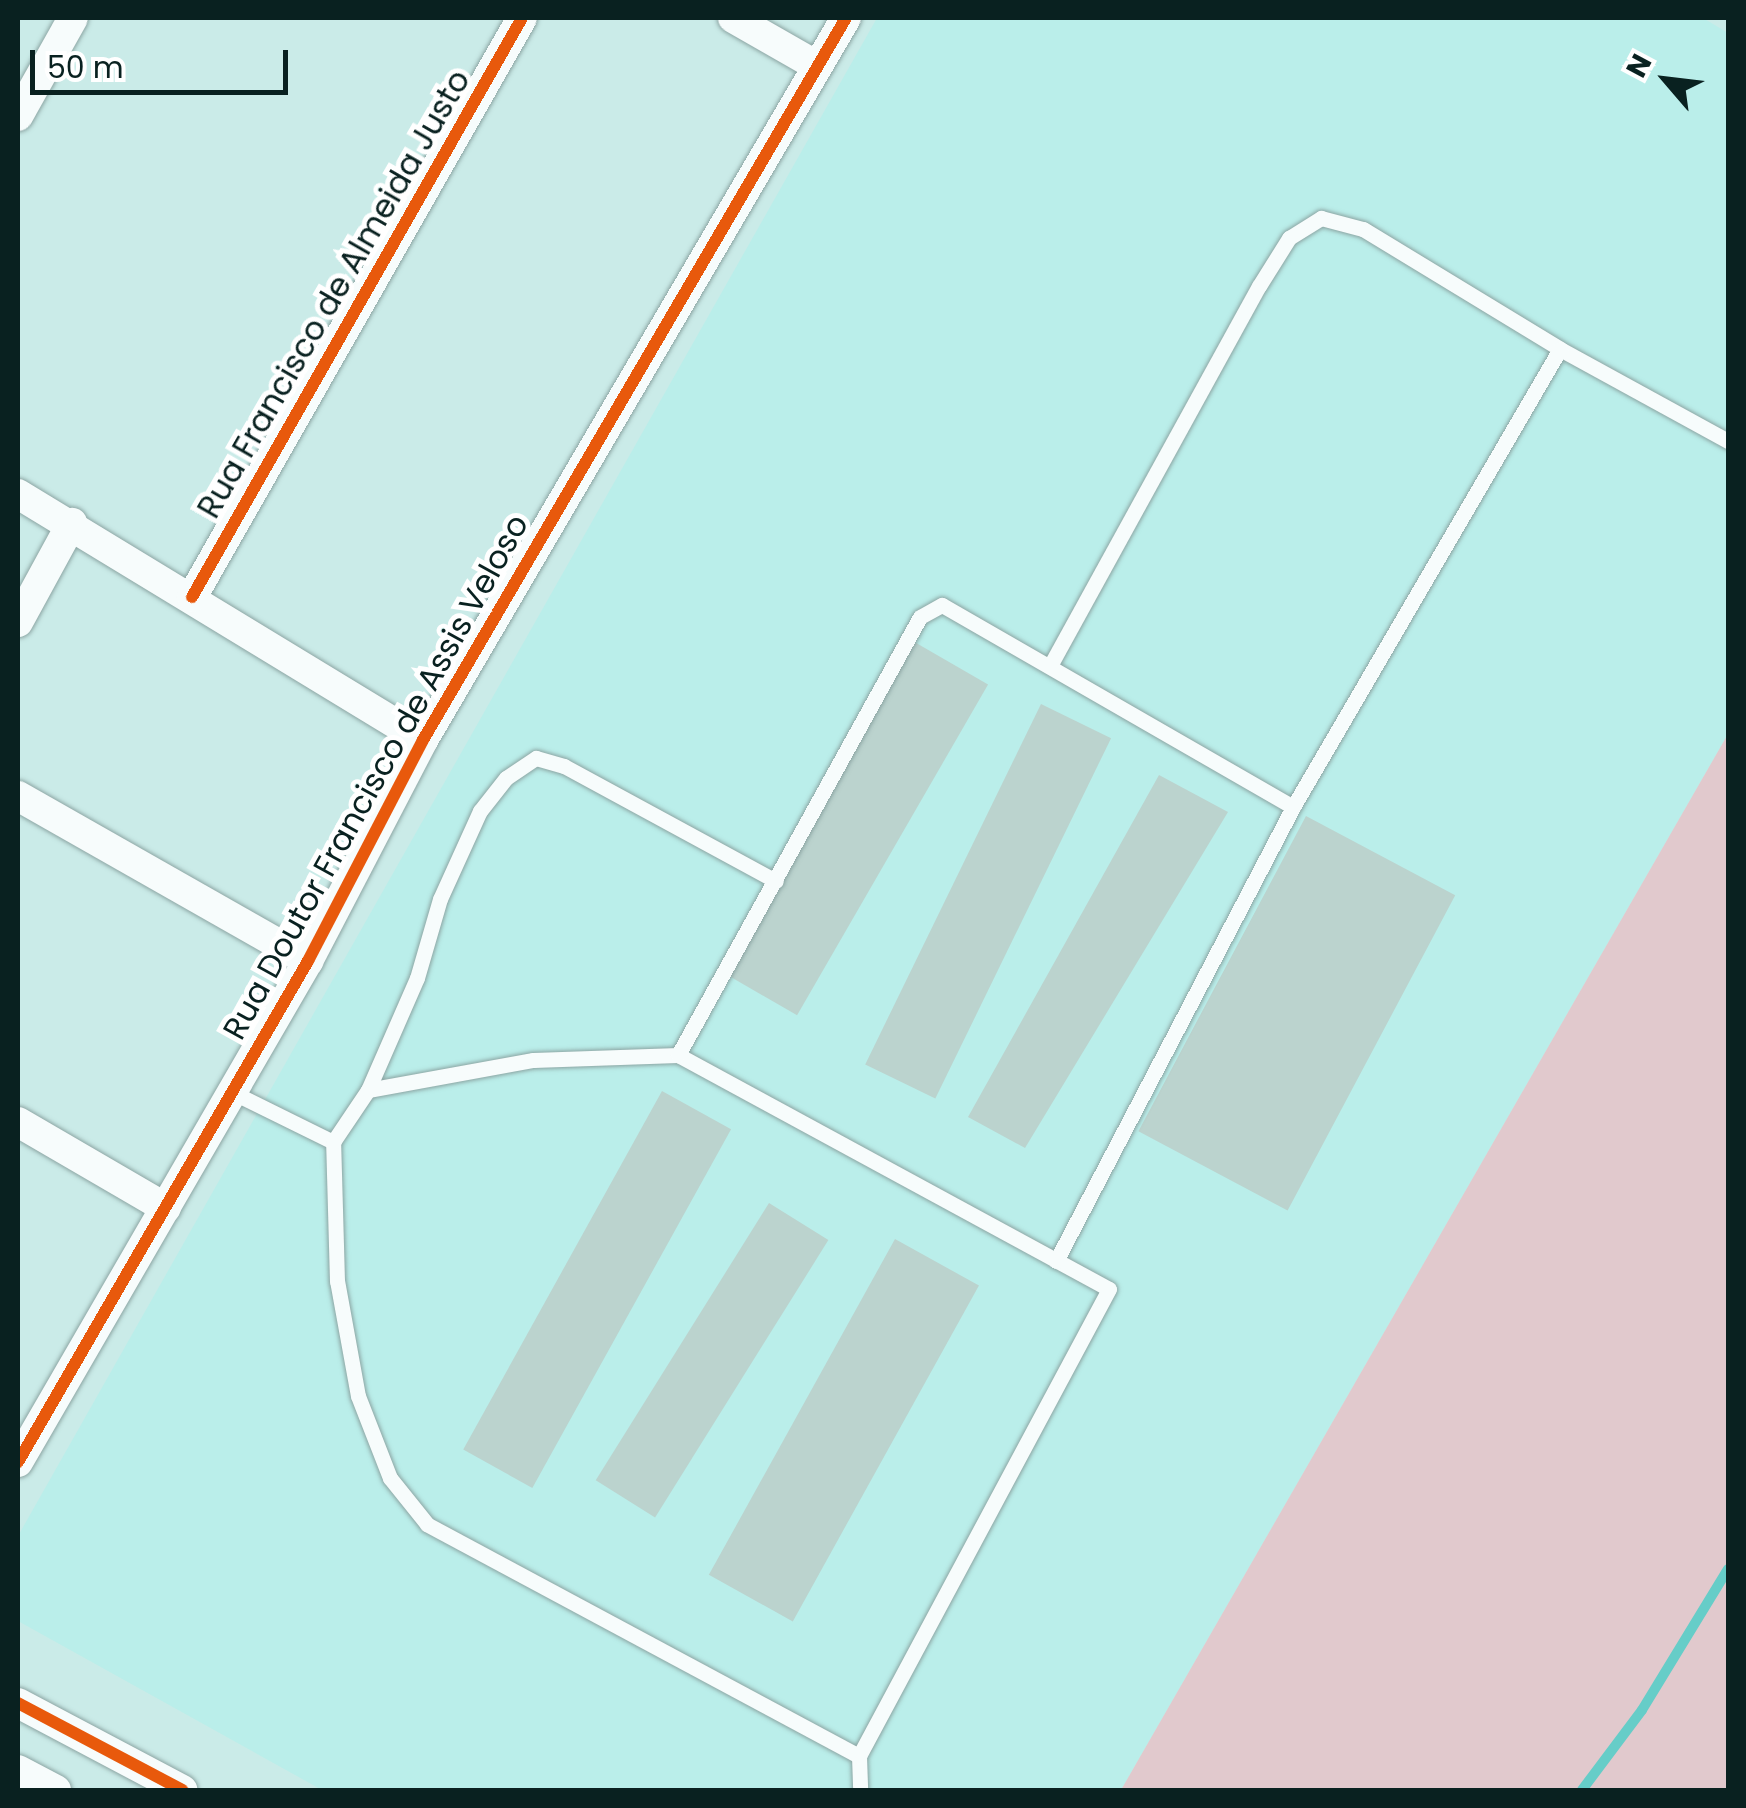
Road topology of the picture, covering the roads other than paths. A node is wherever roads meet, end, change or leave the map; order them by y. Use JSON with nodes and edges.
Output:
{"nodes":[{"id":1,"x":73,"y":18,"type":"edge"},
{"id":2,"x":522,"y":18,"type":"edge"},
{"id":3,"x":733,"y":18,"type":"edge"},
{"id":4,"x":846,"y":18,"type":"edge"},
{"id":5,"x":817,"y":66,"type":"junction"},
{"id":6,"x":18,"y":116,"type":"edge"},
{"id":7,"x":1560,"y":349,"type":"junction"},
{"id":8,"x":1728,"y":441,"type":"edge"},
{"id":9,"x":18,"y":494,"type":"edge"},
{"id":10,"x":72,"y":524,"type":"junction"},
{"id":11,"x":192,"y":598,"type":"junction"},
{"id":12,"x":18,"y":622,"type":"edge"},
{"id":13,"x":1051,"y":664,"type":"junction"},
{"id":14,"x":422,"y":740,"type":"junction"},
{"id":15,"x":18,"y":796,"type":"edge"},
{"id":16,"x":1294,"y":807,"type":"junction"},
{"id":17,"x":776,"y":881,"type":"junction"},
{"id":18,"x":308,"y":961,"type":"junction"},
{"id":19,"x":678,"y":1054,"type":"junction"},
{"id":20,"x":368,"y":1090,"type":"junction"},
{"id":21,"x":232,"y":1092,"type":"junction"},
{"id":22,"x":18,"y":1122,"type":"edge"},
{"id":23,"x":333,"y":1142,"type":"junction"},
{"id":24,"x":166,"y":1208,"type":"junction"},
{"id":25,"x":1056,"y":1261,"type":"junction"},
{"id":26,"x":29,"y":1415,"type":"edge"},
{"id":27,"x":18,"y":1462,"type":"edge"},
{"id":28,"x":18,"y":1703,"type":"edge"},
{"id":29,"x":859,"y":1756,"type":"junction"},
{"id":30,"x":18,"y":1770,"type":"edge"},
{"id":31,"x":56,"y":1790,"type":"edge"},
{"id":32,"x":182,"y":1790,"type":"edge"},
{"id":33,"x":860,"y":1790,"type":"edge"}],
"edges":[{"from":1,"to":6,"type":"street"},
{"from":2,"to":11,"type":"street","name":"Rua Francisco de Almeida Justo"},
{"from":3,"to":5,"type":"street"},
{"from":4,"to":5,"type":"street","name":"Rua Doutor Francisco de Assis Veloso"},
{"from":5,"to":14,"type":"street","name":"Rua Doutor Francisco de Assis Veloso"},
{"from":7,"to":8,"type":"lane"},
{"from":7,"to":13,"type":"lane"},
{"from":7,"to":16,"type":"lane"},
{"from":9,"to":10,"type":"street"},
{"from":10,"to":11,"type":"street"},
{"from":10,"to":12,"type":"street"},
{"from":11,"to":14,"type":"street"},
{"from":13,"to":16,"type":"lane"},
{"from":13,"to":17,"type":"lane"},
{"from":14,"to":18,"type":"street","name":"Rua Doutor Francisco de Assis Veloso"},
{"from":15,"to":18,"type":"street"},
{"from":16,"to":25,"type":"lane"},
{"from":17,"to":19,"type":"lane"},
{"from":17,"to":20,"type":"lane"},
{"from":18,"to":21,"type":"street","name":"Rua Doutor Francisco de Assis Veloso"},
{"from":19,"to":20,"type":"lane"},
{"from":19,"to":25,"type":"lane"},
{"from":20,"to":23,"type":"lane"},
{"from":21,"to":23,"type":"lane"},
{"from":21,"to":24,"type":"street","name":"Rua Doutor Francisco de Assis Veloso"},
{"from":22,"to":24,"type":"street"},
{"from":23,"to":29,"type":"lane"},
{"from":24,"to":26,"type":"street","name":"Rua Doutor Francisco de Assis Veloso"},
{"from":25,"to":29,"type":"lane"},
{"from":26,"to":27,"type":"street","name":"Rua Doutor Francisco de Assis Veloso"},
{"from":28,"to":32,"type":"street"},
{"from":29,"to":33,"type":"lane"},
{"from":30,"to":31,"type":"street"}]}
